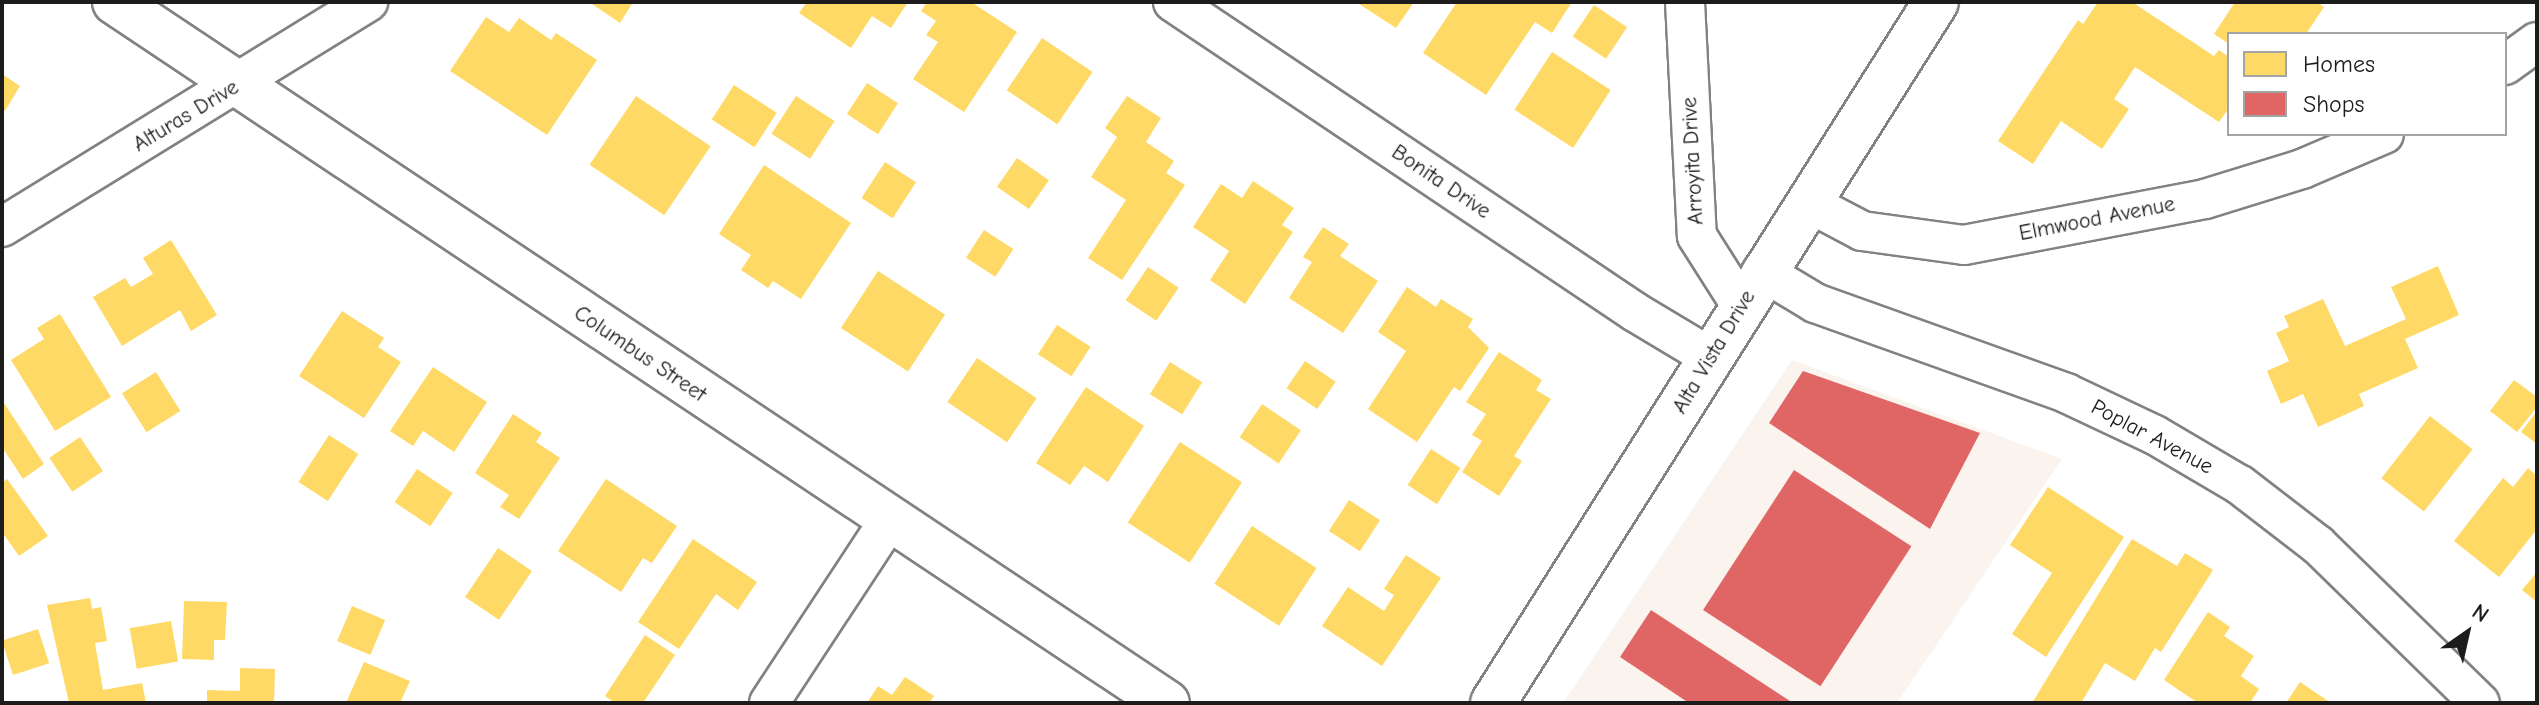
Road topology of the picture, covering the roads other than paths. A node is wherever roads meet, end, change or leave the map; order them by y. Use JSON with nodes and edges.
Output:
{"nodes":[{"id":1,"x":115,"y":2,"type":"edge"},
{"id":2,"x":368,"y":2,"type":"edge"},
{"id":3,"x":1173,"y":2,"type":"edge"},
{"id":4,"x":1685,"y":2,"type":"edge"},
{"id":5,"x":1936,"y":2,"type":"edge"},
{"id":6,"x":2537,"y":42,"type":"edge"},
{"id":7,"x":2507,"y":64,"type":"edge"},
{"id":8,"x":238,"y":84,"type":"junction"},
{"id":9,"x":2379,"y":136,"type":"edge"},
{"id":10,"x":1807,"y":202,"type":"junction"},
{"id":11,"x":2,"y":227,"type":"edge"},
{"id":12,"x":1752,"y":289,"type":"junction"},
{"id":13,"x":1712,"y":358,"type":"junction"},
{"id":14,"x":889,"y":520,"type":"junction"},
{"id":15,"x":769,"y":703,"type":"edge"},
{"id":16,"x":1167,"y":703,"type":"edge"},
{"id":17,"x":1493,"y":703,"type":"edge"},
{"id":18,"x":2480,"y":703,"type":"edge"}],
"edges":[{"from":1,"to":8,"type":"main road","name":"Columbus Street"},
{"from":2,"to":8,"type":"street","name":"Alturas Drive"},
{"from":3,"to":13,"type":"street","name":"Bonita Drive"},
{"from":4,"to":12,"type":"street","name":"Arroyita Drive"},
{"from":5,"to":10,"type":"main road","name":"Alta Vista Drive"},
{"from":6,"to":7,"type":"street"},
{"from":8,"to":11,"type":"street","name":"Alturas Drive"},
{"from":8,"to":14,"type":"main road","name":"Columbus Street"},
{"from":9,"to":10,"type":"street","name":"Elmwood Avenue"},
{"from":10,"to":12,"type":"main road","name":"Alta Vista Drive"},
{"from":12,"to":13,"type":"main road","name":"Alta Vista Drive"},
{"from":12,"to":18,"type":"street","name":"Poplar Avenue"},
{"from":13,"to":17,"type":"main road","name":"Alta Vista Drive"},
{"from":14,"to":15,"type":"street"},
{"from":14,"to":16,"type":"main road","name":"Columbus Street"}]}
